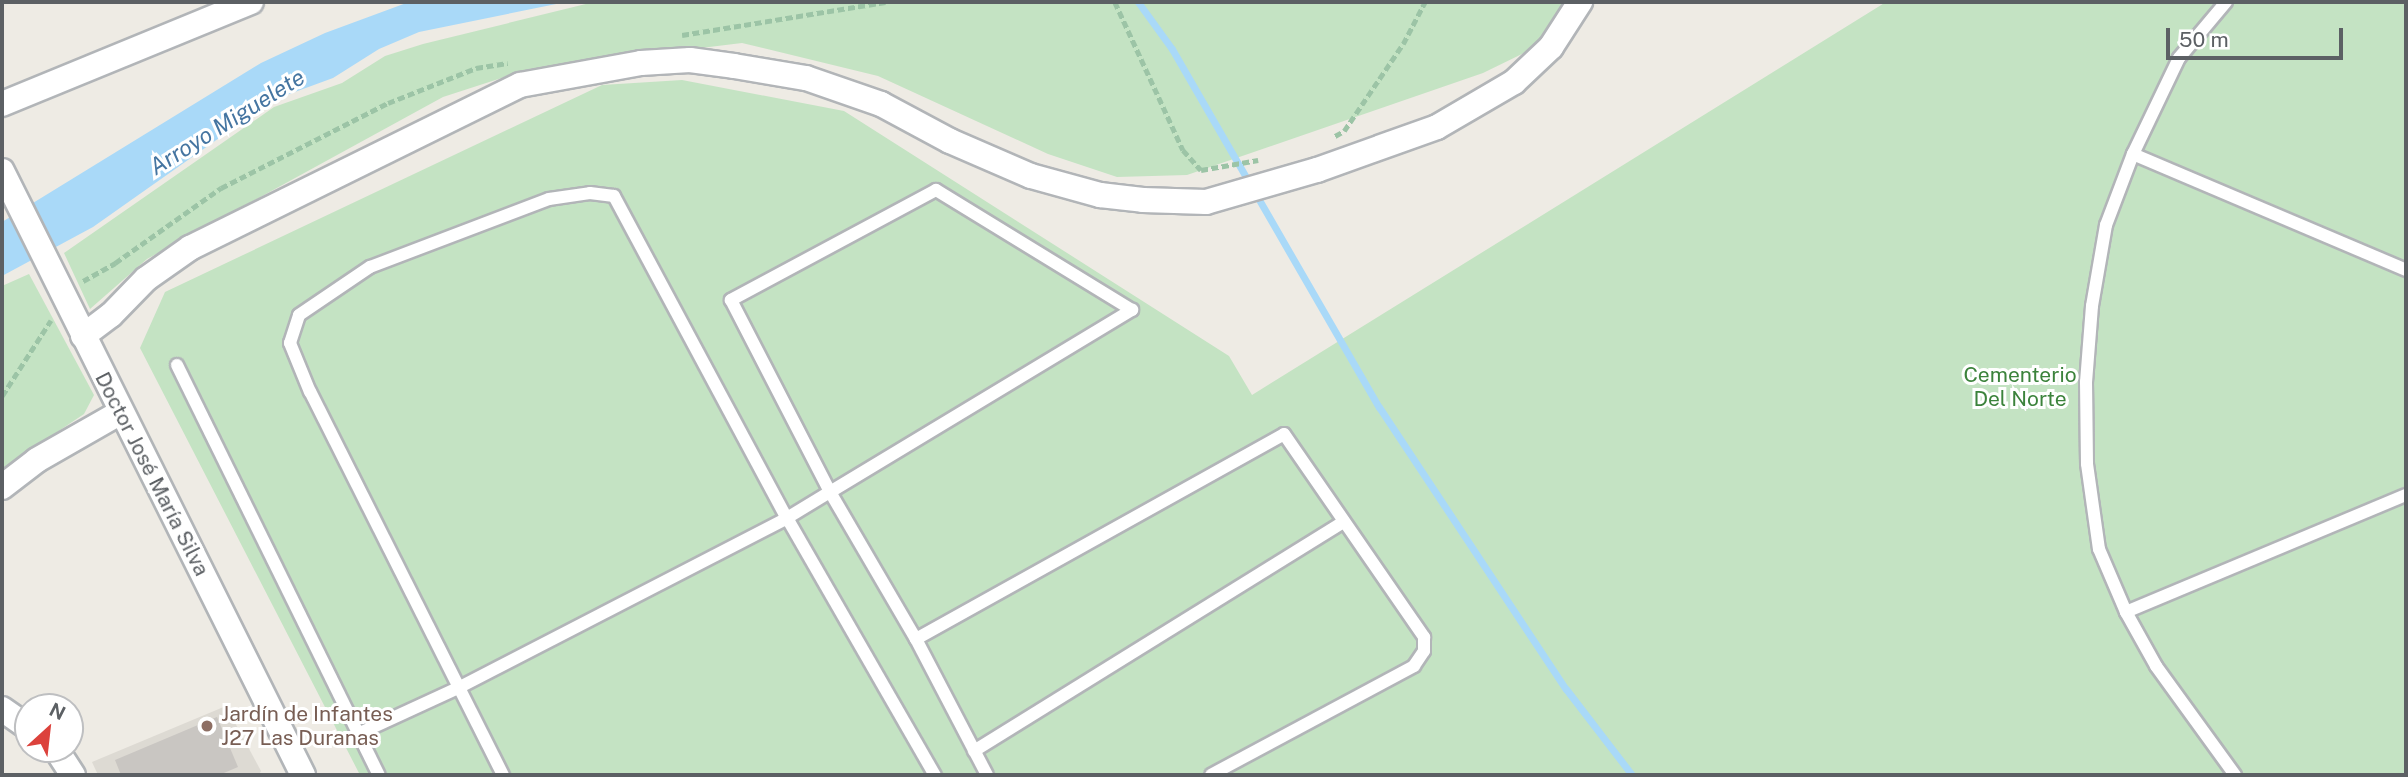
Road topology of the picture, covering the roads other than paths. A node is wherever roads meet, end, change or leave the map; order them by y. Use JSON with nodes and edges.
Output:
{"nodes":[{"id":1,"x":251,"y":2,"type":"edge"},
{"id":2,"x":1580,"y":2,"type":"edge"},
{"id":3,"x":2226,"y":2,"type":"edge"},
{"id":4,"x":2,"y":104,"type":"edge"},
{"id":5,"x":2133,"y":155,"type":"junction"},
{"id":6,"x":2,"y":172,"type":"edge"},
{"id":7,"x":2406,"y":270,"type":"edge"},
{"id":8,"x":83,"y":336,"type":"junction"},
{"id":9,"x":177,"y":365,"type":"dead end"},
{"id":10,"x":121,"y":412,"type":"junction"},
{"id":11,"x":2,"y":486,"type":"edge"},
{"id":12,"x":830,"y":492,"type":"junction"},
{"id":13,"x":2406,"y":495,"type":"edge"},
{"id":14,"x":787,"y":518,"type":"junction"},
{"id":15,"x":1344,"y":522,"type":"junction"},
{"id":16,"x":2126,"y":612,"type":"junction"},
{"id":17,"x":916,"y":639,"type":"junction"},
{"id":18,"x":458,"y":688,"type":"junction"},
{"id":19,"x":358,"y":734,"type":"junction"},
{"id":20,"x":974,"y":751,"type":"junction"},
{"id":21,"x":303,"y":775,"type":"edge"},
{"id":22,"x":379,"y":775,"type":"edge"},
{"id":23,"x":503,"y":775,"type":"edge"},
{"id":24,"x":935,"y":775,"type":"edge"},
{"id":25,"x":988,"y":775,"type":"edge"},
{"id":26,"x":1211,"y":775,"type":"edge"},
{"id":27,"x":2235,"y":775,"type":"edge"}],
"edges":[{"from":1,"to":4,"type":"street"},
{"from":2,"to":8,"type":"street"},
{"from":3,"to":5,"type":"lane"},
{"from":5,"to":7,"type":"lane"},
{"from":5,"to":16,"type":"lane"},
{"from":6,"to":8,"type":"street","name":"Doctor José María Silva"},
{"from":8,"to":10,"type":"street","name":"Doctor José María Silva"},
{"from":9,"to":19,"type":"lane"},
{"from":10,"to":11,"type":"street"},
{"from":10,"to":21,"type":"street","name":"Doctor José María Silva"},
{"from":12,"to":12,"type":"lane"},
{"from":12,"to":14,"type":"lane"},
{"from":12,"to":17,"type":"lane"},
{"from":13,"to":16,"type":"lane"},
{"from":14,"to":18,"type":"lane"},
{"from":14,"to":18,"type":"lane"},
{"from":14,"to":24,"type":"lane"},
{"from":15,"to":17,"type":"lane"},
{"from":15,"to":20,"type":"lane"},
{"from":15,"to":26,"type":"lane"},
{"from":16,"to":27,"type":"lane"},
{"from":17,"to":20,"type":"lane"},
{"from":18,"to":19,"type":"lane"},
{"from":18,"to":23,"type":"lane"},
{"from":19,"to":22,"type":"lane"},
{"from":20,"to":25,"type":"lane"}]}
